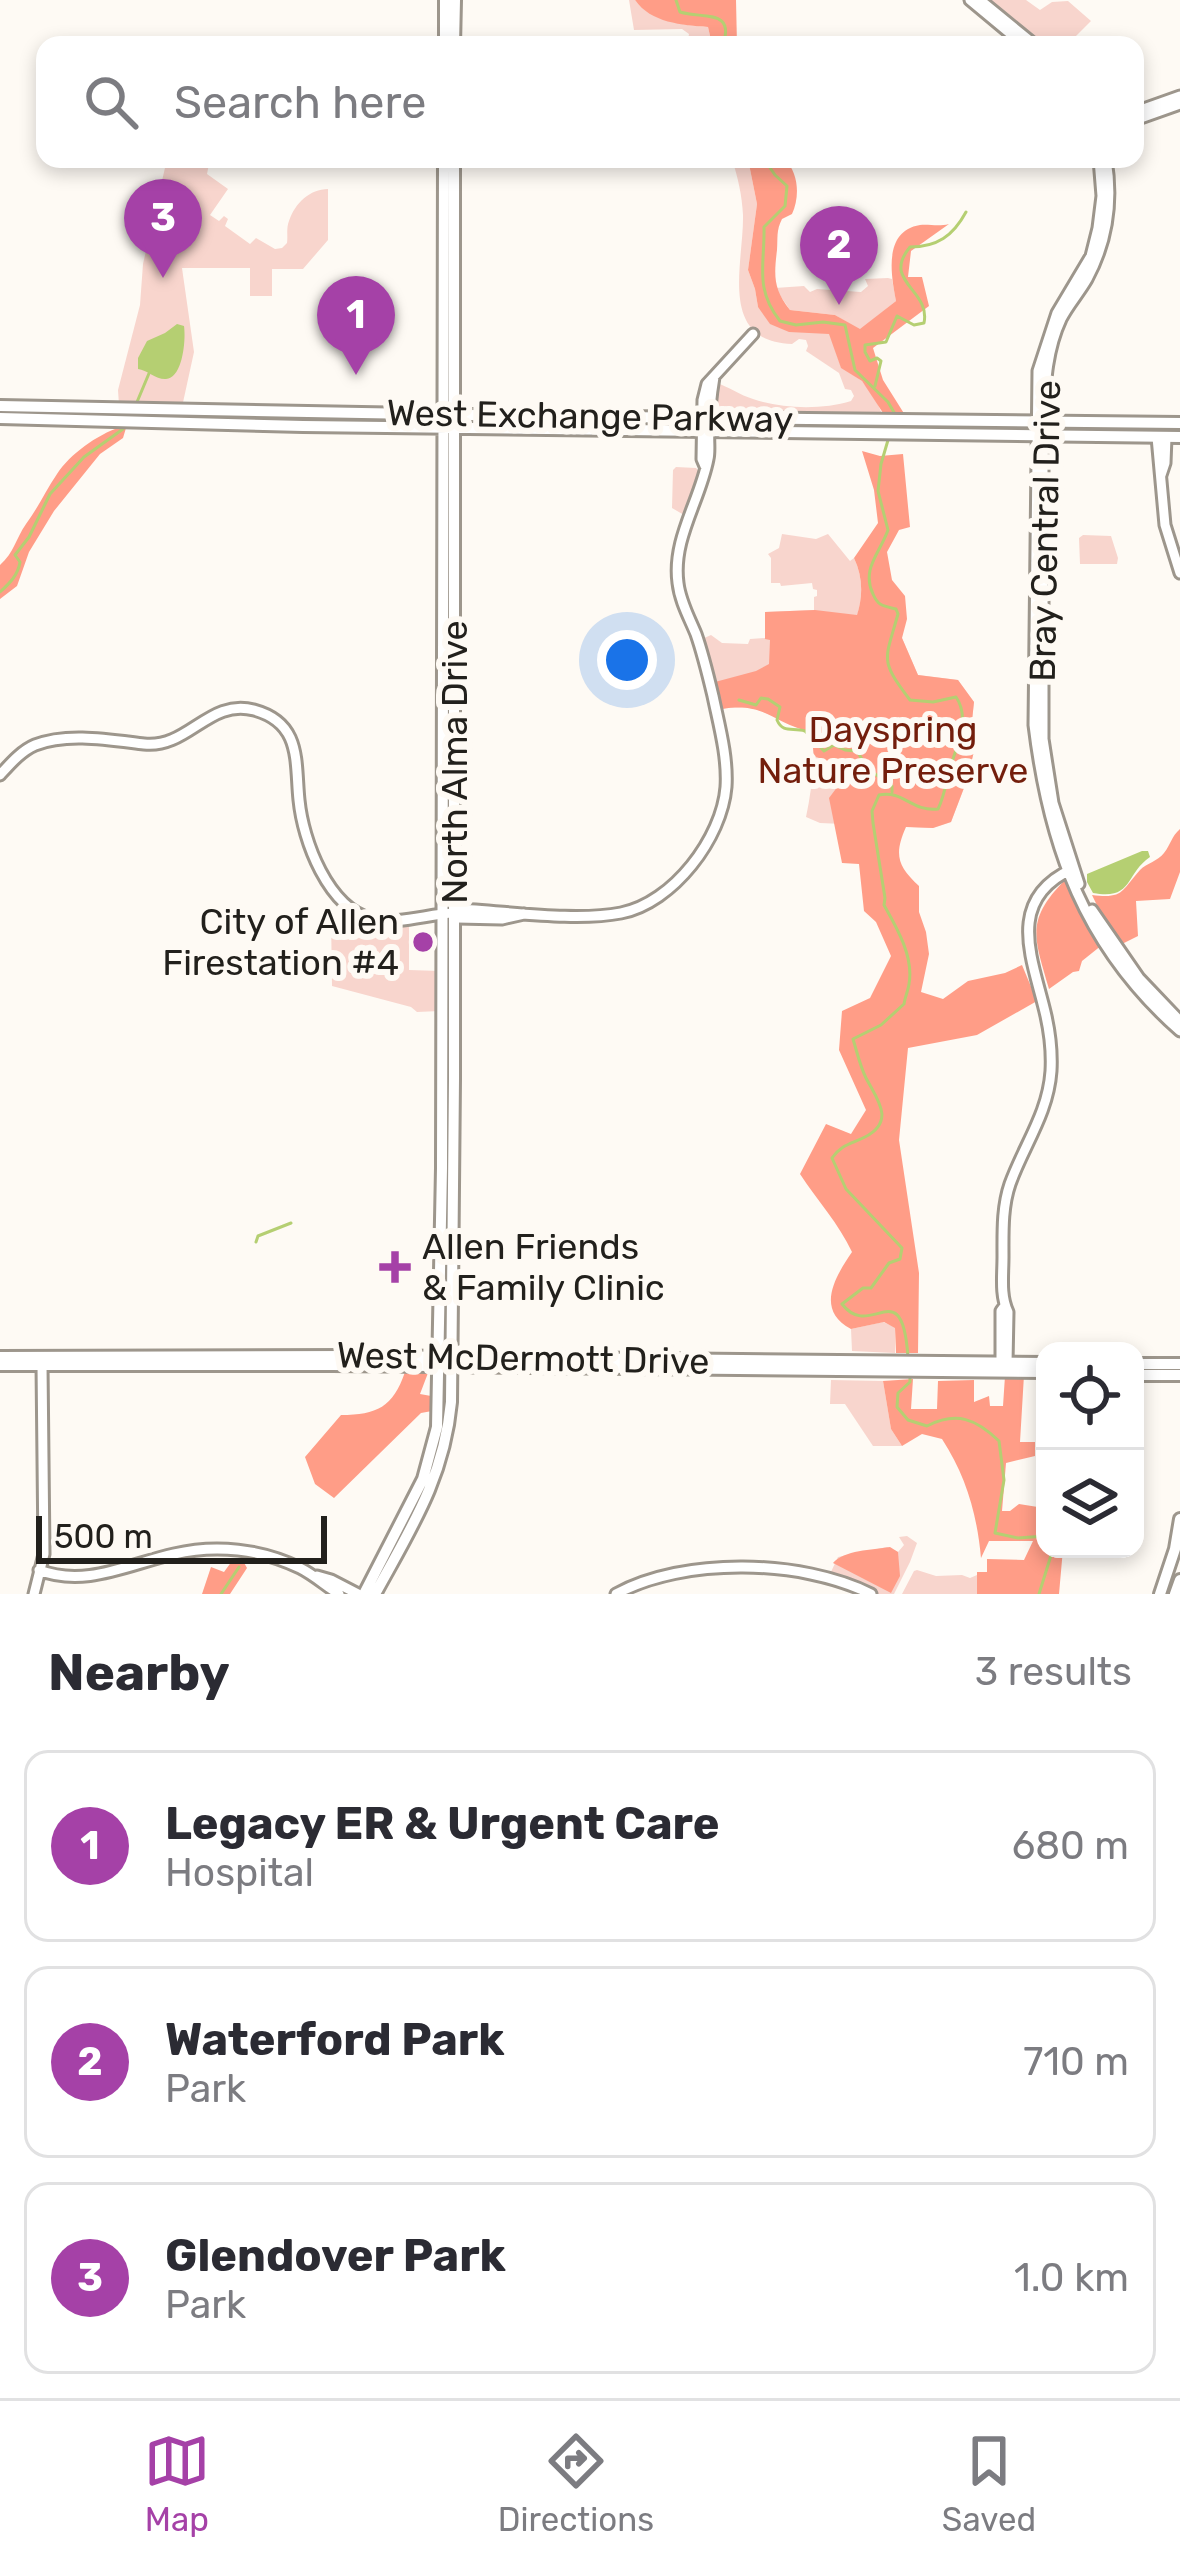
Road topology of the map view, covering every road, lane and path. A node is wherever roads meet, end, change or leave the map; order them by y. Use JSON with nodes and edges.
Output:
{"nodes":[{"id":1,"x":446,"y":0,"type":"edge"},
{"id":2,"x":455,"y":0,"type":"edge"},
{"id":3,"x":970,"y":0,"type":"edge"},
{"id":4,"x":980,"y":0,"type":"edge"},
{"id":5,"x":445,"y":36,"type":"edge"},
{"id":6,"x":454,"y":36,"type":"edge"},
{"id":7,"x":1013,"y":36,"type":"edge"},
{"id":8,"x":1024,"y":36,"type":"edge"},
{"id":9,"x":1180,"y":100,"type":"edge"},
{"id":10,"x":1144,"y":114,"type":"edge"},
{"id":11,"x":444,"y":168,"type":"edge"},
{"id":12,"x":454,"y":168,"type":"edge"},
{"id":13,"x":1104,"y":168,"type":"edge"},
{"id":14,"x":448,"y":319,"type":"junction"},
{"id":15,"x":752,"y":334,"type":"dead end"},
{"id":16,"x":0,"y":406,"type":"edge"},
{"id":17,"x":338,"y":412,"type":"junction"},
{"id":18,"x":191,"y":417,"type":"junction"},
{"id":19,"x":634,"y":417,"type":"junction"},
{"id":20,"x":0,"y":418,"type":"edge"},
{"id":21,"x":448,"y":420,"type":"junction"},
{"id":22,"x":838,"y":420,"type":"junction"},
{"id":23,"x":1014,"y":421,"type":"junction"},
{"id":24,"x":1040,"y":421,"type":"junction"},
{"id":25,"x":706,"y":424,"type":"junction"},
{"id":26,"x":293,"y":426,"type":"junction"},
{"id":27,"x":867,"y":427,"type":"junction"},
{"id":28,"x":563,"y":429,"type":"junction"},
{"id":29,"x":780,"y":432,"type":"junction"},
{"id":30,"x":1173,"y":432,"type":"edge"},
{"id":31,"x":964,"y":435,"type":"junction"},
{"id":32,"x":1040,"y":436,"type":"junction"},
{"id":33,"x":442,"y":475,"type":"junction"},
{"id":34,"x":453,"y":510,"type":"junction"},
{"id":35,"x":1180,"y":573,"type":"edge"},
{"id":36,"x":0,"y":775,"type":"edge"},
{"id":37,"x":1070,"y":870,"type":"junction"},
{"id":38,"x":448,"y":914,"type":"junction"},
{"id":39,"x":1180,"y":1021,"type":"edge"},
{"id":40,"x":1180,"y":1031,"type":"edge"},
{"id":41,"x":0,"y":1361,"type":"edge"},
{"id":42,"x":41,"y":1361,"type":"junction"},
{"id":43,"x":445,"y":1361,"type":"junction"},
{"id":44,"x":1144,"y":1364,"type":"edge"},
{"id":45,"x":1180,"y":1364,"type":"edge"},
{"id":46,"x":1003,"y":1366,"type":"junction"},
{"id":47,"x":1036,"y":1368,"type":"edge"},
{"id":48,"x":1144,"y":1375,"type":"edge"},
{"id":49,"x":1180,"y":1375,"type":"edge"},
{"id":50,"x":1180,"y":1520,"type":"edge"},
{"id":51,"x":41,"y":1566,"type":"junction"},
{"id":52,"x":312,"y":1575,"type":"junction"},
{"id":53,"x":1180,"y":1580,"type":"edge"},
{"id":54,"x":34,"y":1594,"type":"edge"},
{"id":55,"x":338,"y":1594,"type":"edge"},
{"id":56,"x":361,"y":1594,"type":"edge"},
{"id":57,"x":375,"y":1594,"type":"edge"},
{"id":58,"x":616,"y":1594,"type":"edge"},
{"id":59,"x":871,"y":1594,"type":"edge"},
{"id":60,"x":1160,"y":1594,"type":"edge"},
{"id":61,"x":1175,"y":1594,"type":"edge"}],
"edges":[{"from":1,"to":5,"type":"main road"},
{"from":2,"to":6,"type":"main road"},
{"from":3,"to":7,"type":"street"},
{"from":4,"to":8,"type":"street"},
{"from":9,"to":10,"type":"street"},
{"from":11,"to":14,"type":"main road","name":"North Alma Drive"},
{"from":12,"to":14,"type":"main road","name":"North Alma Drive"},
{"from":13,"to":24,"type":"street","name":"Bray Central Drive"},
{"from":14,"to":21,"type":"main road","name":"North Alma Drive"},
{"from":15,"to":25,"type":"street"},
{"from":16,"to":18,"type":"main road","name":"West Exchange Parkway"},
{"from":17,"to":18,"type":"main road","name":"West Exchange Parkway"},
{"from":17,"to":21,"type":"main road","name":"West Exchange Parkway"},
{"from":17,"to":26,"type":"main road"},
{"from":18,"to":20,"type":"main road","name":"West Exchange Parkway"},
{"from":18,"to":26,"type":"main road","name":"West Exchange Parkway"},
{"from":19,"to":21,"type":"main road","name":"West Exchange Parkway"},
{"from":19,"to":25,"type":"main road","name":"West Exchange Parkway"},
{"from":19,"to":28,"type":"main road"},
{"from":21,"to":26,"type":"main road","name":"West Exchange Parkway"},
{"from":21,"to":28,"type":"main road","name":"West Exchange Parkway"},
{"from":21,"to":33,"type":"main road","name":"North Alma Drive"},
{"from":21,"to":34,"type":"main road","name":"North Alma Drive"},
{"from":22,"to":25,"type":"main road","name":"West Exchange Parkway"},
{"from":22,"to":27,"type":"main road","name":"West Exchange Parkway"},
{"from":22,"to":29,"type":"main road"},
{"from":23,"to":24,"type":"main road","name":"West Exchange Parkway"},
{"from":23,"to":27,"type":"main road","name":"West Exchange Parkway"},
{"from":23,"to":31,"type":"main road"},
{"from":24,"to":30,"type":"main road","name":"West Exchange Parkway"},
{"from":24,"to":32,"type":"street","name":"Bray Central Drive"},
{"from":25,"to":28,"type":"main road","name":"West Exchange Parkway"},
{"from":25,"to":29,"type":"main road","name":"West Exchange Parkway"},
{"from":25,"to":38,"type":"street"},
{"from":27,"to":29,"type":"main road","name":"West Exchange Parkway"},
{"from":27,"to":31,"type":"main road","name":"West Exchange Parkway"},
{"from":30,"to":32,"type":"main road","name":"West Exchange Parkway"},
{"from":30,"to":35,"type":"street"},
{"from":31,"to":32,"type":"main road","name":"West Exchange Parkway"},
{"from":32,"to":37,"type":"street","name":"Bray Central Drive"},
{"from":33,"to":34,"type":"main road"},
{"from":33,"to":38,"type":"main road","name":"North Alma Drive"},
{"from":34,"to":38,"type":"main road","name":"North Alma Drive"},
{"from":36,"to":38,"type":"street"},
{"from":37,"to":39,"type":"street","name":"Bray Central Drive"},
{"from":37,"to":40,"type":"street","name":"Bray Central Drive"},
{"from":37,"to":46,"type":"street"},
{"from":38,"to":43,"type":"main road","name":"North Alma Drive"},
{"from":41,"to":42,"type":"main road","name":"West McDermott Drive"},
{"from":42,"to":43,"type":"main road","name":"West McDermott Drive"},
{"from":42,"to":51,"type":"street"},
{"from":43,"to":46,"type":"main road","name":"West McDermott Drive"},
{"from":43,"to":56,"type":"main road"},
{"from":43,"to":57,"type":"main road"},
{"from":44,"to":45,"type":"main road"},
{"from":46,"to":47,"type":"main road","name":"West McDermott Drive"},
{"from":48,"to":49,"type":"main road"},
{"from":50,"to":60,"type":"main road"},
{"from":51,"to":52,"type":"street"},
{"from":51,"to":54,"type":"street"},
{"from":52,"to":55,"type":"street"},
{"from":52,"to":56,"type":"street"},
{"from":53,"to":61,"type":"main road"},
{"from":58,"to":59,"type":"street"}]}
